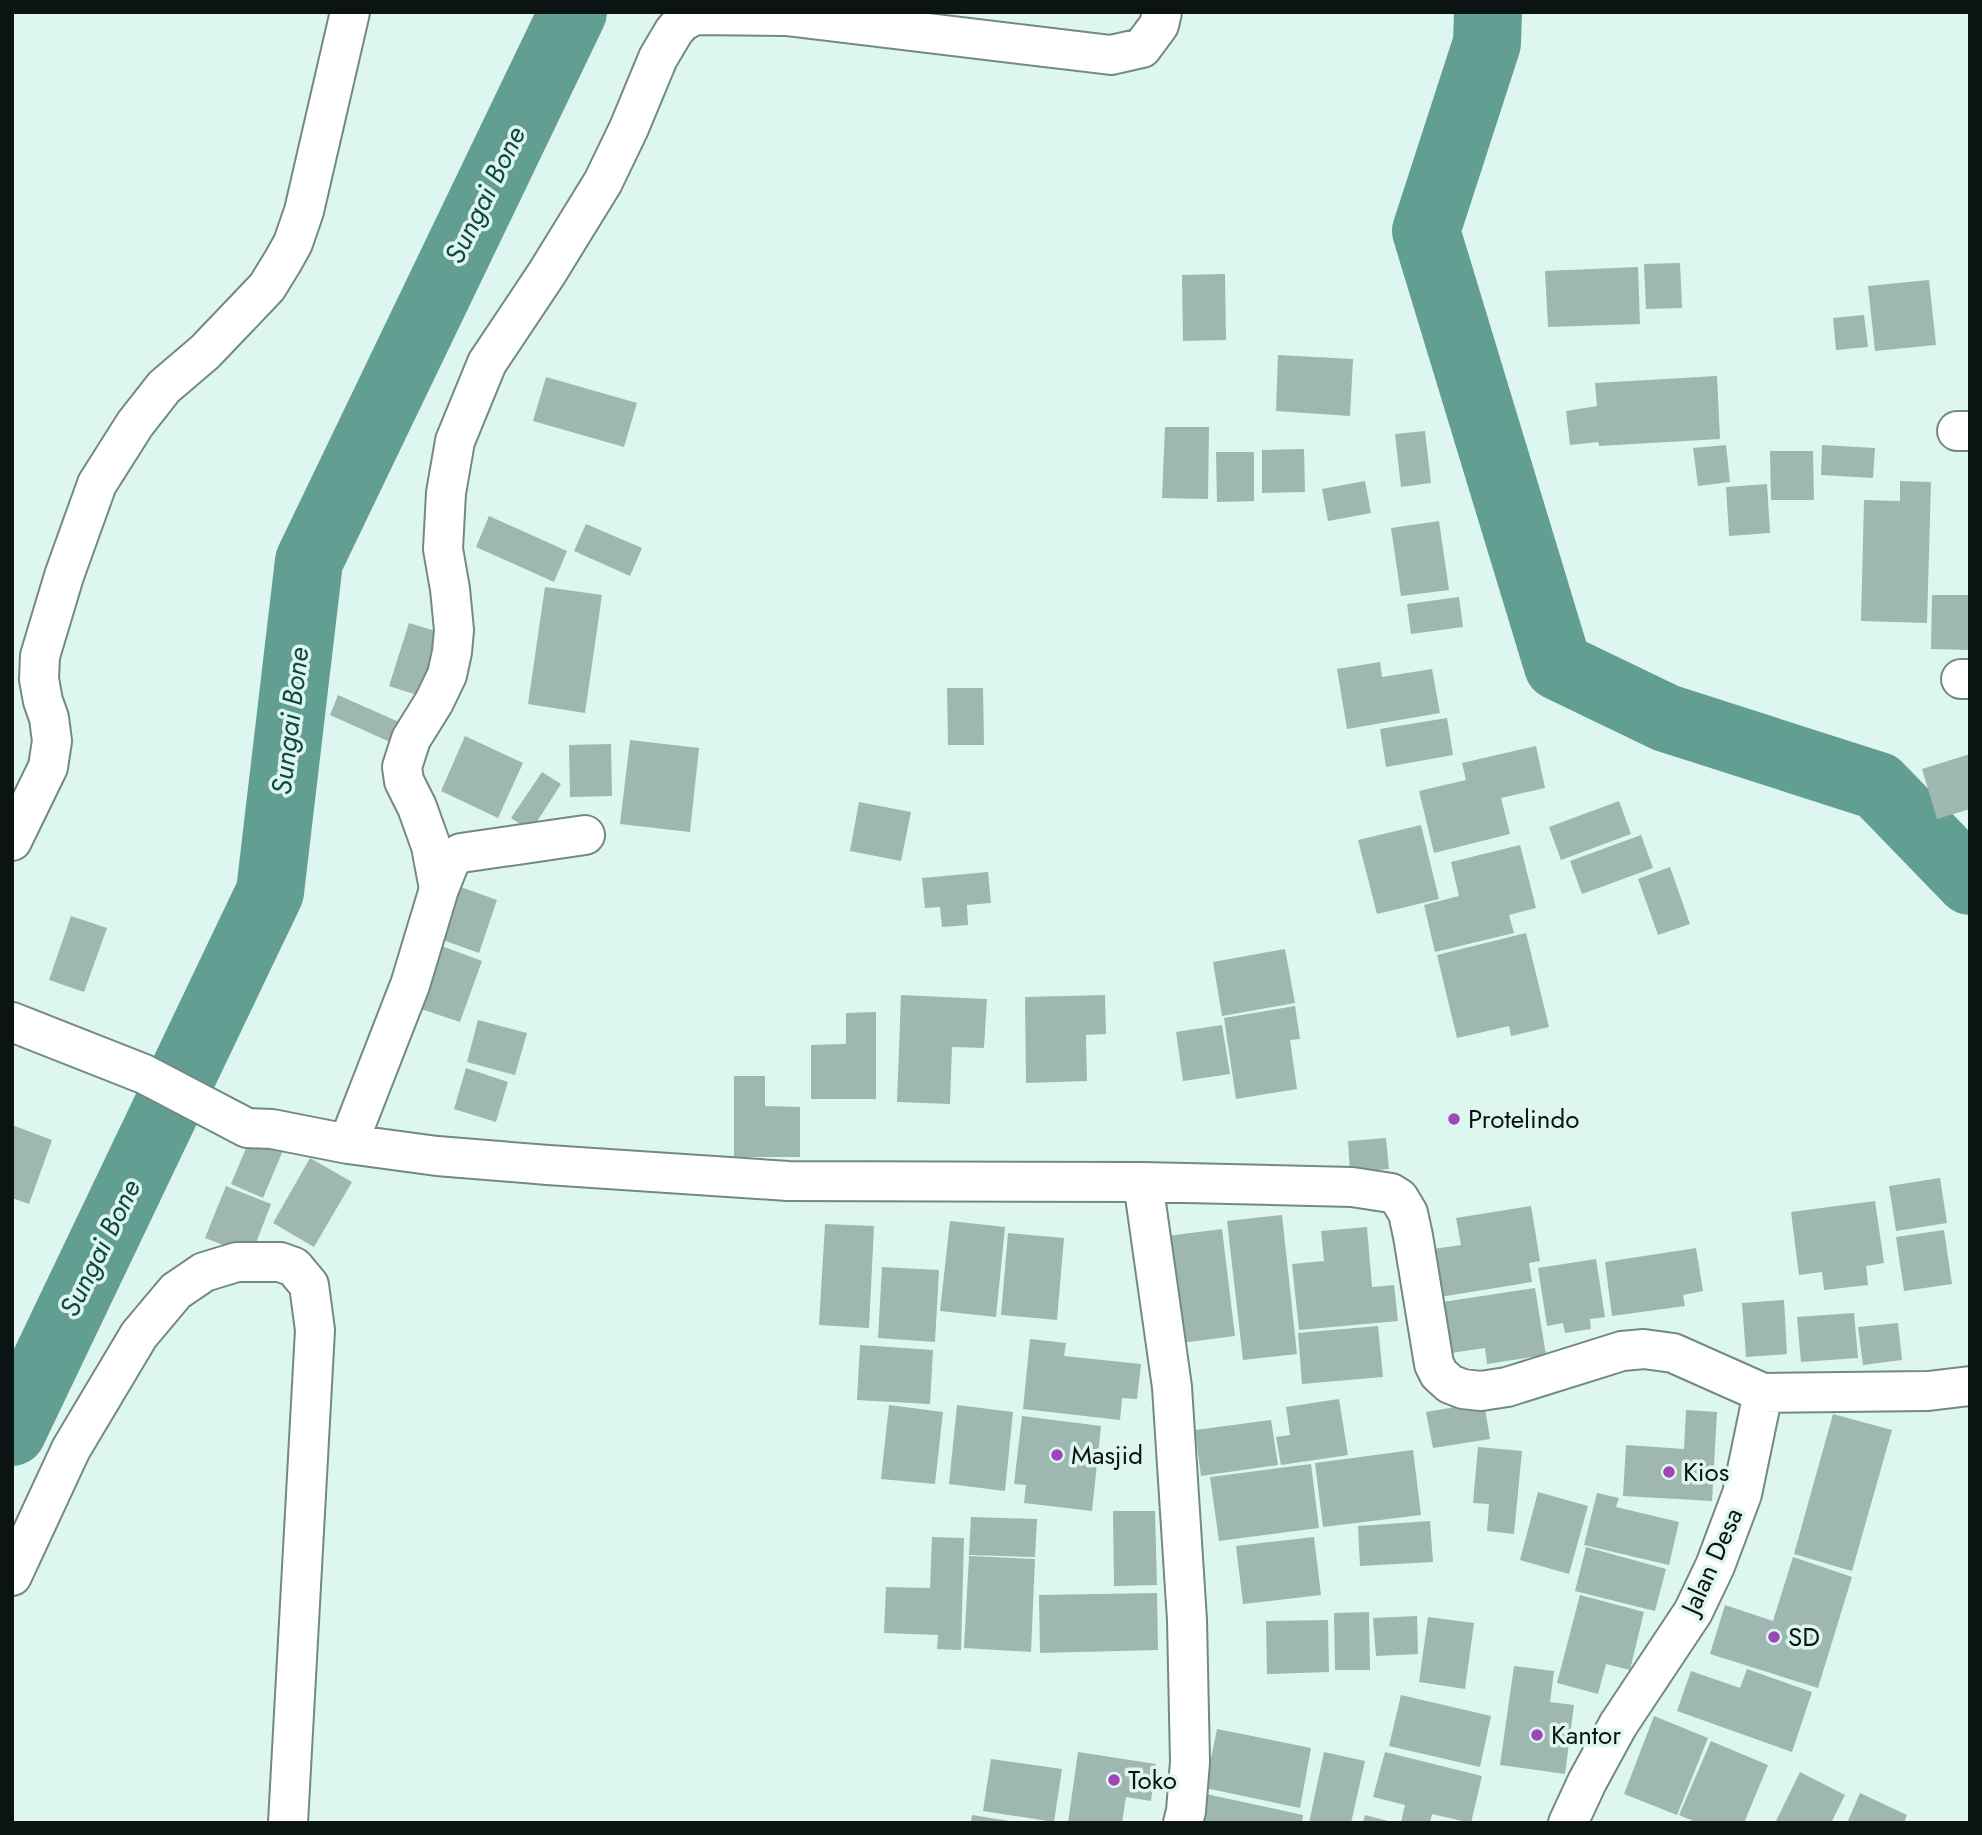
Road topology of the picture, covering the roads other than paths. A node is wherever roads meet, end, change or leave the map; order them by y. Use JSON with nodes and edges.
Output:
{"nodes":[{"id":1,"x":350,"y":12,"type":"edge"},
{"id":2,"x":1162,"y":12,"type":"edge"},
{"id":3,"x":586,"y":835,"type":"dead end"},
{"id":4,"x":12,"y":841,"type":"edge"},
{"id":5,"x":439,"y":889,"type":"junction"},
{"id":6,"x":12,"y":1022,"type":"edge"},
{"id":7,"x":348,"y":1144,"type":"junction"},
{"id":8,"x":1143,"y":1182,"type":"junction"},
{"id":9,"x":1970,"y":1386,"type":"edge"},
{"id":10,"x":1763,"y":1394,"type":"junction"},
{"id":11,"x":12,"y":1576,"type":"edge"},
{"id":12,"x":288,"y":1823,"type":"edge"},
{"id":13,"x":1183,"y":1823,"type":"edge"},
{"id":14,"x":1568,"y":1823,"type":"edge"}],
"edges":[{"from":1,"to":4,"type":"street"},
{"from":2,"to":5,"type":"street"},
{"from":3,"to":5,"type":"street"},
{"from":5,"to":7,"type":"street"},
{"from":6,"to":7,"type":"street"},
{"from":7,"to":8,"type":"street"},
{"from":8,"to":10,"type":"street"},
{"from":8,"to":13,"type":"street"},
{"from":9,"to":10,"type":"street"},
{"from":10,"to":14,"type":"street","name":"Jalan Desa"},
{"from":11,"to":12,"type":"street"}]}
